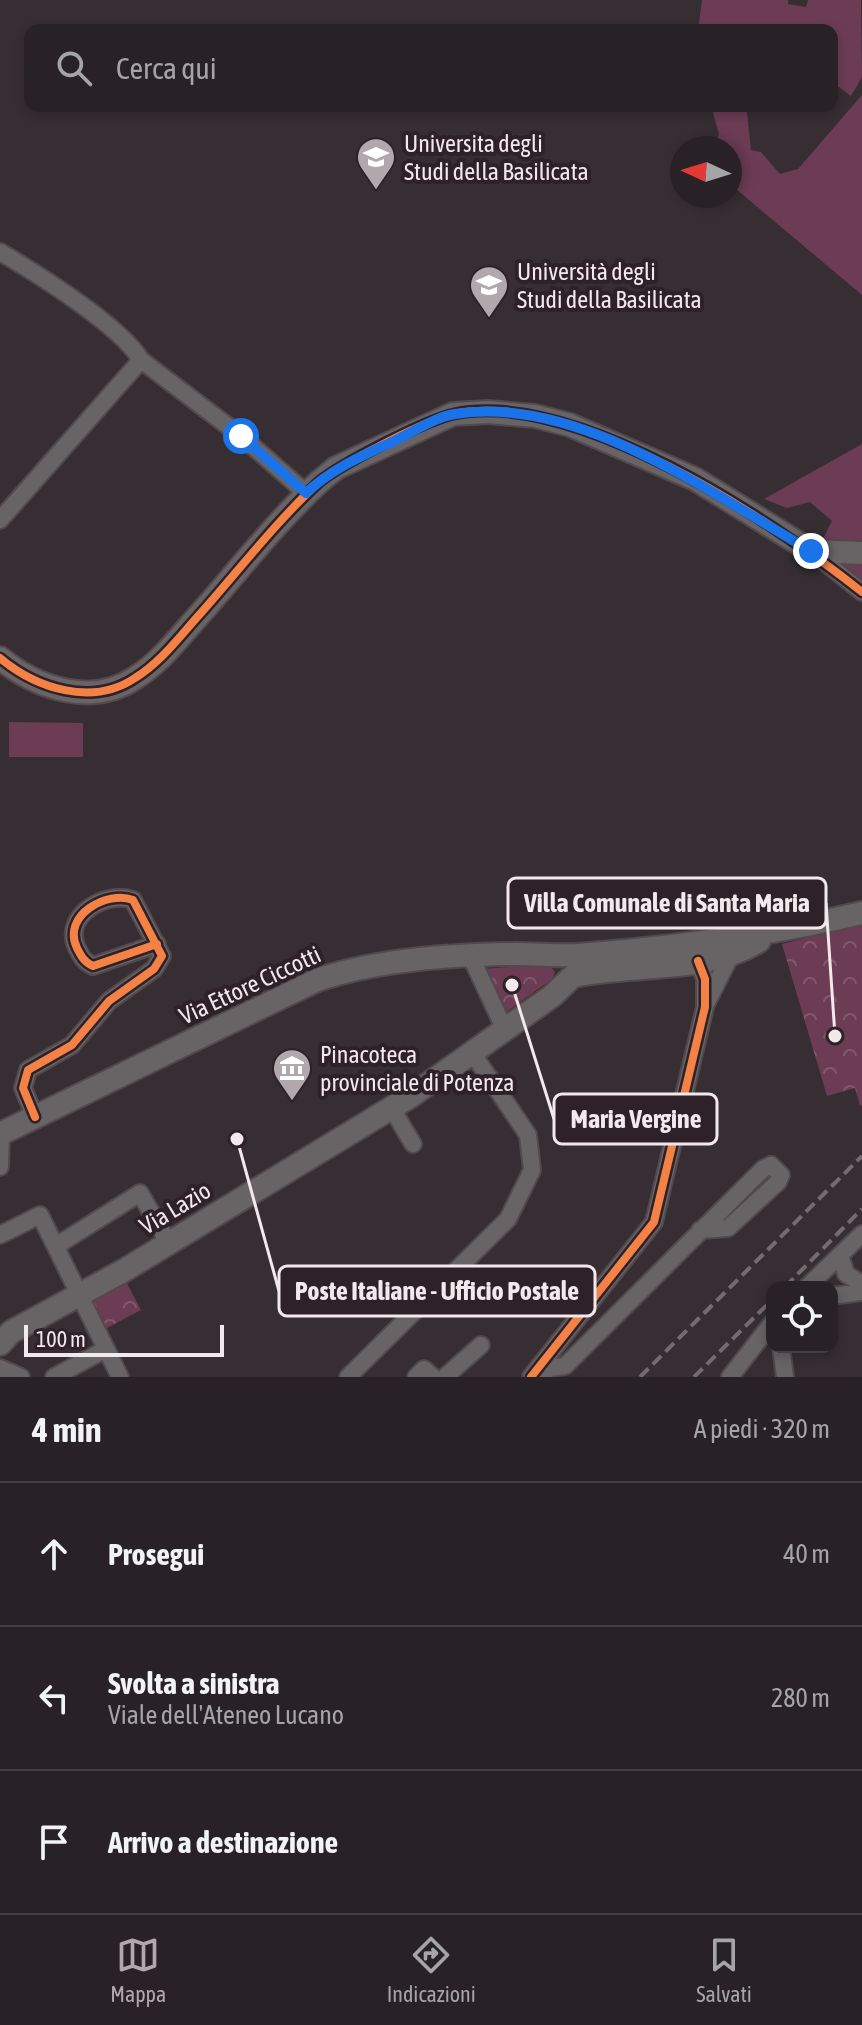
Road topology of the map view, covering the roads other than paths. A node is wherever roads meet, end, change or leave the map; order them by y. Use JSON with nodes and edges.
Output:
{"nodes":[{"id":1,"x":0,"y":252,"type":"edge"},
{"id":2,"x":141,"y":360,"type":"junction"},
{"id":3,"x":306,"y":493,"type":"junction"},
{"id":4,"x":0,"y":520,"type":"edge"},
{"id":5,"x":811,"y":551,"type":"junction"},
{"id":6,"x":862,"y":553,"type":"edge"},
{"id":7,"x":862,"y":592,"type":"edge"},
{"id":8,"x":0,"y":658,"type":"edge"},
{"id":9,"x":862,"y":913,"type":"edge"},
{"id":10,"x":770,"y":934,"type":"junction"},
{"id":11,"x":157,"y":944,"type":"junction"},
{"id":12,"x":731,"y":955,"type":"junction"},
{"id":13,"x":471,"y":957,"type":"junction"},
{"id":14,"x":698,"y":961,"type":"junction"},
{"id":15,"x":573,"y":965,"type":"junction"},
{"id":16,"x":705,"y":1007,"type":"junction"},
{"id":17,"x":505,"y":1030,"type":"junction"},
{"id":18,"x":473,"y":1054,"type":"junction"},
{"id":19,"x":391,"y":1107,"type":"junction"},
{"id":20,"x":35,"y":1117,"type":"junction"},
{"id":21,"x":1,"y":1134,"type":"edge"},
{"id":22,"x":413,"y":1144,"type":"dead end"},
{"id":23,"x":0,"y":1167,"type":"edge"},
{"id":24,"x":700,"y":1230,"type":"junction"},
{"id":25,"x":0,"y":1235,"type":"edge"},
{"id":26,"x":168,"y":1242,"type":"junction"},
{"id":27,"x":56,"y":1246,"type":"junction"},
{"id":28,"x":852,"y":1246,"type":"edge"},
{"id":29,"x":862,"y":1260,"type":"edge"},
{"id":30,"x":814,"y":1281,"type":"edge"},
{"id":31,"x":862,"y":1284,"type":"edge"},
{"id":32,"x":862,"y":1292,"type":"edge"},
{"id":33,"x":80,"y":1295,"type":"junction"},
{"id":34,"x":838,"y":1295,"type":"edge"},
{"id":35,"x":766,"y":1331,"type":"edge"},
{"id":36,"x":1,"y":1339,"type":"edge"},
{"id":37,"x":481,"y":1345,"type":"dead end"},
{"id":38,"x":106,"y":1349,"type":"junction"},
{"id":39,"x":782,"y":1353,"type":"edge"},
{"id":40,"x":0,"y":1368,"type":"edge"},
{"id":41,"x":21,"y":1377,"type":"edge"},
{"id":42,"x":54,"y":1377,"type":"edge"},
{"id":43,"x":120,"y":1377,"type":"edge"},
{"id":44,"x":348,"y":1377,"type":"edge"},
{"id":45,"x":416,"y":1377,"type":"edge"},
{"id":46,"x":433,"y":1377,"type":"edge"},
{"id":47,"x":445,"y":1377,"type":"edge"},
{"id":48,"x":531,"y":1377,"type":"edge"},
{"id":49,"x":540,"y":1377,"type":"edge"},
{"id":50,"x":730,"y":1377,"type":"edge"},
{"id":51,"x":785,"y":1377,"type":"edge"}],
"edges":[{"from":1,"to":2,"type":"street"},
{"from":2,"to":3,"type":"street"},
{"from":2,"to":4,"type":"street"},
{"from":3,"to":5,"type":"main road"},
{"from":3,"to":8,"type":"main road"},
{"from":5,"to":6,"type":"main road"},
{"from":5,"to":7,"type":"street"},
{"from":9,"to":10,"type":"main road"},
{"from":10,"to":12,"type":"main road"},
{"from":10,"to":15,"type":"main road"},
{"from":11,"to":11,"type":"street"},
{"from":11,"to":20,"type":"street"},
{"from":12,"to":14,"type":"main road"},
{"from":12,"to":16,"type":"street"},
{"from":13,"to":15,"type":"main road","name":"Via Ettore Ciccotti"},
{"from":13,"to":17,"type":"street"},
{"from":13,"to":20,"type":"main road","name":"Via Ettore Ciccotti"},
{"from":14,"to":15,"type":"main road"},
{"from":14,"to":16,"type":"street"},
{"from":15,"to":17,"type":"main road","name":"Via Lazio"},
{"from":16,"to":48,"type":"street"},
{"from":17,"to":18,"type":"main road","name":"Via Lazio"},
{"from":18,"to":19,"type":"main road","name":"Via Lazio"},
{"from":18,"to":44,"type":"street"},
{"from":19,"to":22,"type":"street"},
{"from":19,"to":26,"type":"main road","name":"Via Lazio"},
{"from":20,"to":21,"type":"main road","name":"Via Ettore Ciccotti"},
{"from":21,"to":23,"type":"street"},
{"from":24,"to":24,"type":"street"},
{"from":24,"to":49,"type":"street"},
{"from":25,"to":27,"type":"street"},
{"from":26,"to":27,"type":"street"},
{"from":26,"to":33,"type":"main road","name":"Via Lazio"},
{"from":27,"to":33,"type":"street"},
{"from":28,"to":29,"type":"street"},
{"from":28,"to":30,"type":"street"},
{"from":28,"to":31,"type":"street"},
{"from":32,"to":34,"type":"street"},
{"from":33,"to":36,"type":"main road","name":"Via Lazio"},
{"from":33,"to":38,"type":"street"},
{"from":35,"to":50,"type":"street"},
{"from":37,"to":47,"type":"street"},
{"from":38,"to":42,"type":"street"},
{"from":38,"to":43,"type":"street"},
{"from":39,"to":51,"type":"street"},
{"from":40,"to":41,"type":"street"},
{"from":45,"to":46,"type":"street"}]}
